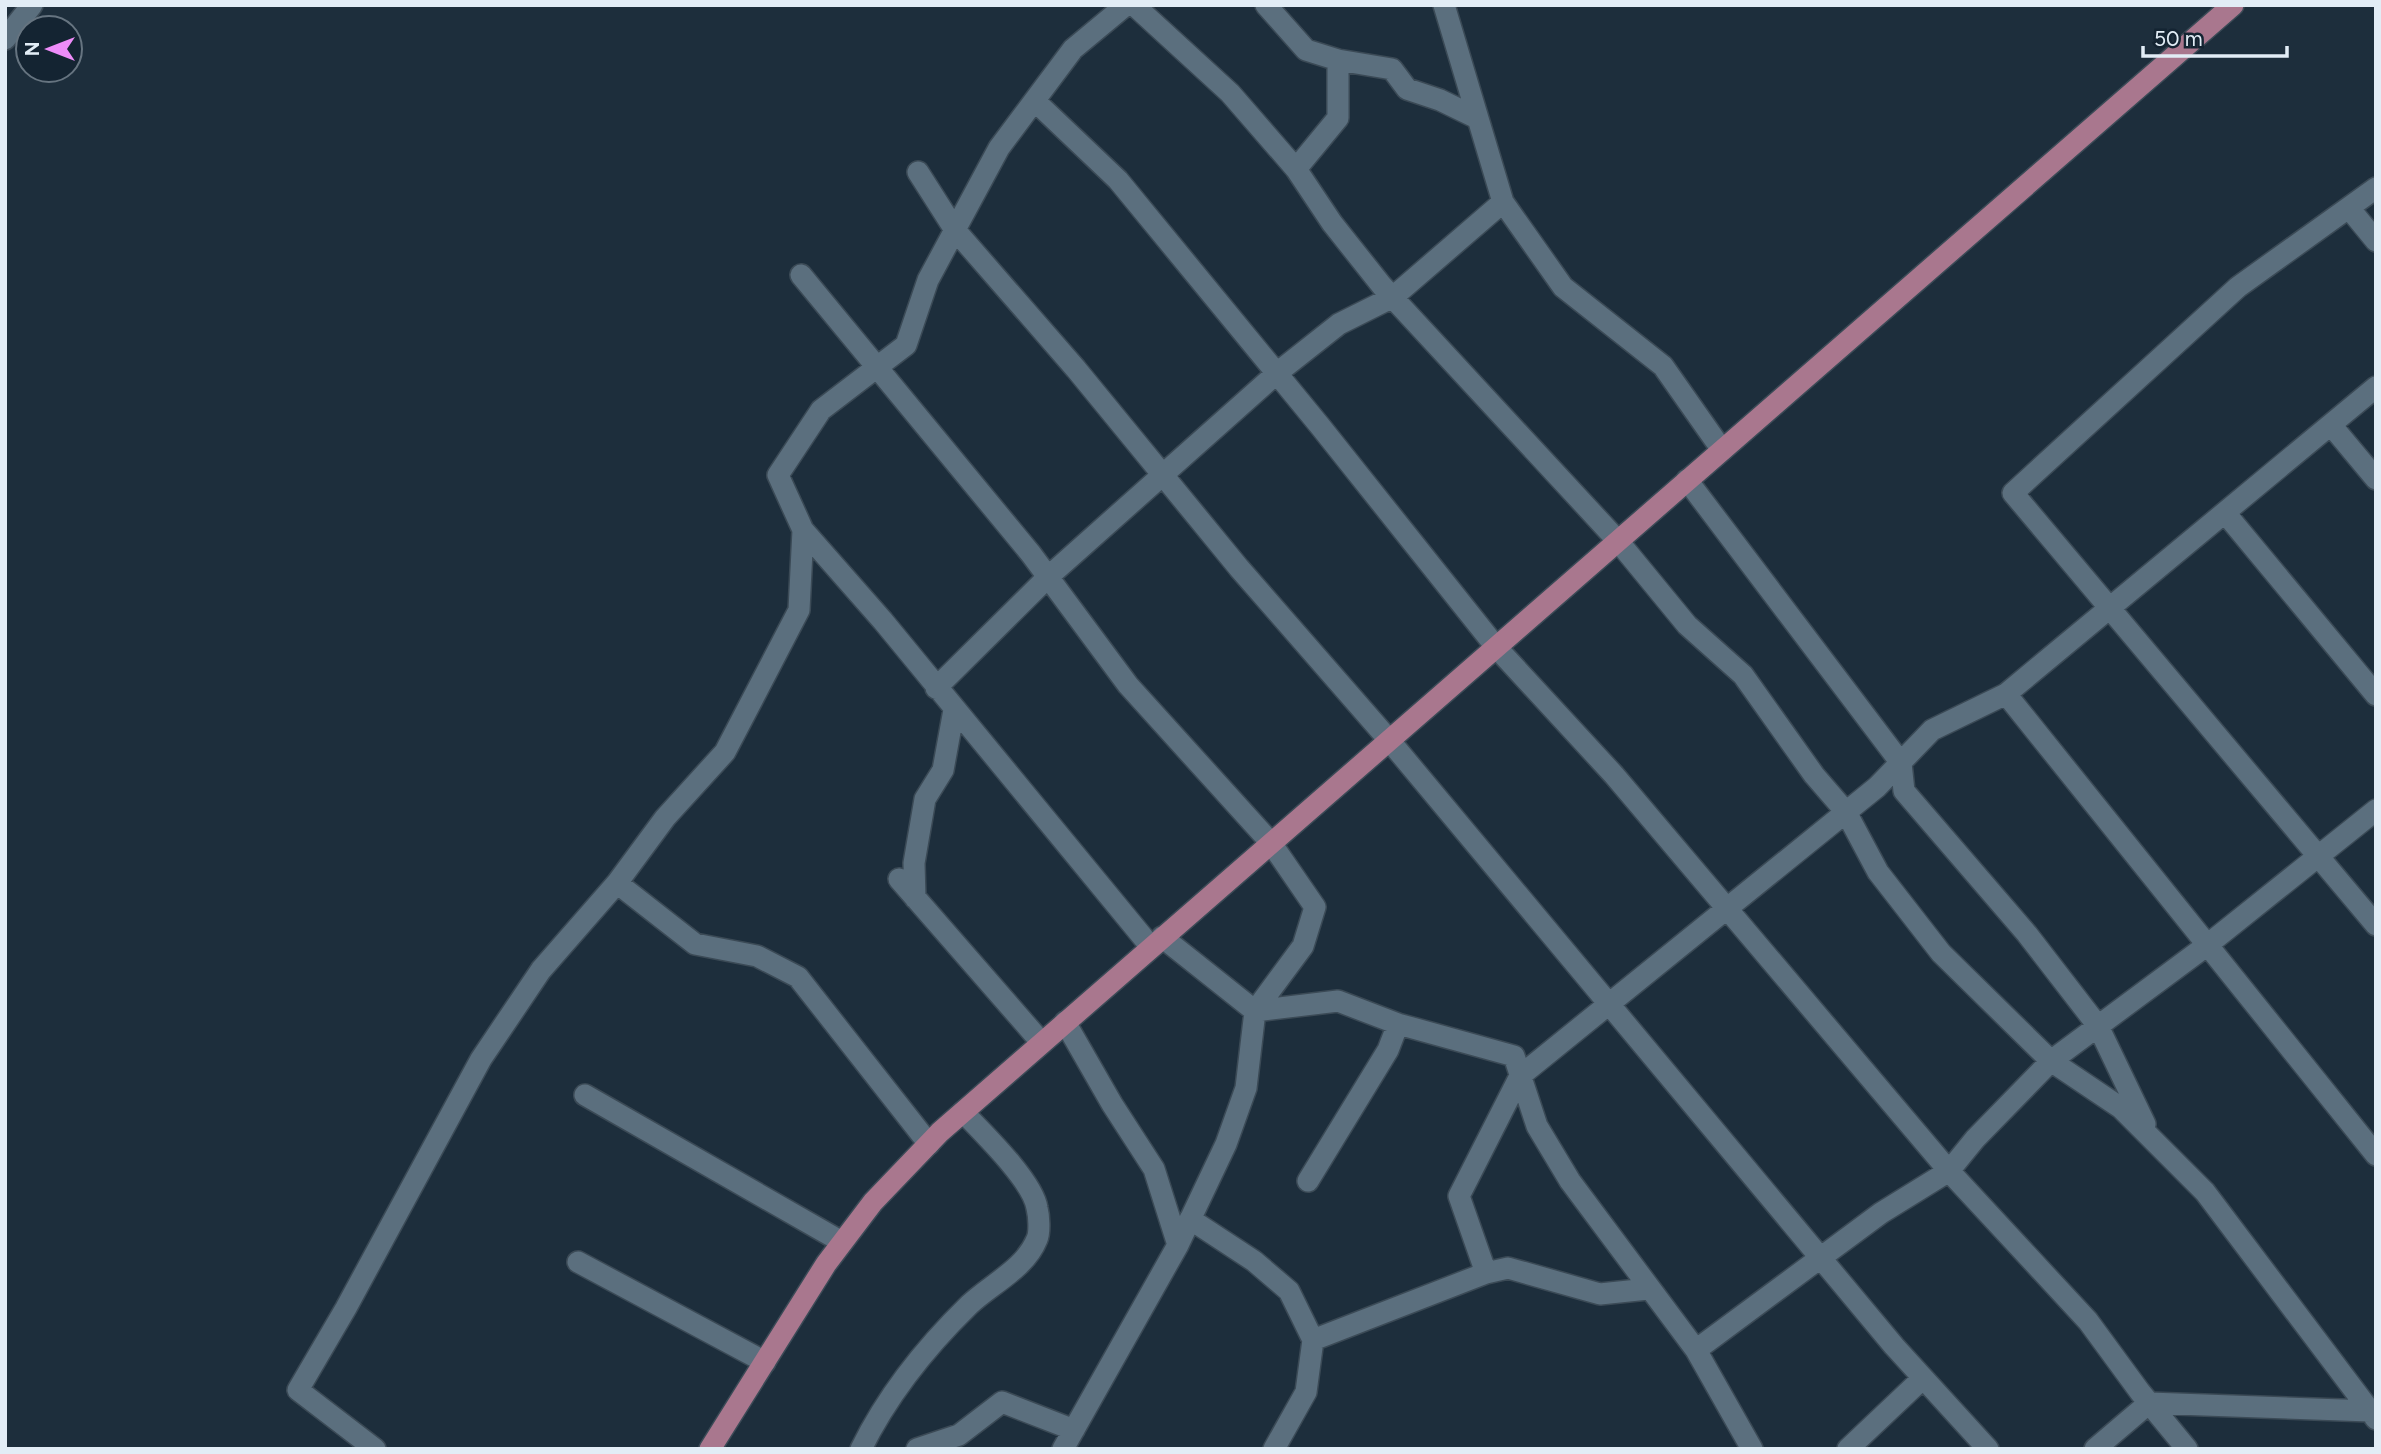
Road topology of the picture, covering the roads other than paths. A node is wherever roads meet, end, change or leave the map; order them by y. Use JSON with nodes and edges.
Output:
{"nodes":[{"id":1,"x":32,"y":5,"type":"edge"},
{"id":2,"x":1126,"y":5,"type":"edge"},
{"id":3,"x":1134,"y":5,"type":"edge"},
{"id":4,"x":1266,"y":5,"type":"edge"},
{"id":5,"x":1444,"y":5,"type":"edge"},
{"id":6,"x":2233,"y":5,"type":"edge"},
{"id":7,"x":5,"y":39,"type":"edge"},
{"id":8,"x":1338,"y":60,"type":"junction"},
{"id":9,"x":1036,"y":102,"type":"junction"},
{"id":10,"x":1477,"y":118,"type":"junction"},
{"id":11,"x":1296,"y":169,"type":"junction"},
{"id":12,"x":918,"y":172,"type":"dead end"},
{"id":13,"x":2376,"y":188,"type":"edge"},
{"id":14,"x":1503,"y":202,"type":"junction"},
{"id":15,"x":2349,"y":208,"type":"junction"},
{"id":16,"x":956,"y":230,"type":"junction"},
{"id":17,"x":2376,"y":241,"type":"edge"},
{"id":18,"x":801,"y":275,"type":"dead end"},
{"id":19,"x":1393,"y":297,"type":"junction"},
{"id":20,"x":877,"y":367,"type":"junction"},
{"id":21,"x":1277,"y":373,"type":"junction"},
{"id":22,"x":2376,"y":387,"type":"edge"},
{"id":23,"x":2331,"y":425,"type":"junction"},
{"id":24,"x":1721,"y":450,"type":"junction"},
{"id":25,"x":1164,"y":476,"type":"junction"},
{"id":26,"x":2376,"y":478,"type":"edge"},
{"id":27,"x":1687,"y":480,"type":"junction"},
{"id":28,"x":2225,"y":514,"type":"junction"},
{"id":29,"x":803,"y":530,"type":"junction"},
{"id":30,"x":1618,"y":541,"type":"junction"},
{"id":31,"x":1048,"y":577,"type":"junction"},
{"id":32,"x":2110,"y":607,"type":"junction"},
{"id":33,"x":1496,"y":647,"type":"junction"},
{"id":34,"x":936,"y":688,"type":"junction"},
{"id":35,"x":2006,"y":694,"type":"junction"},
{"id":36,"x":2376,"y":695,"type":"edge"},
{"id":37,"x":954,"y":710,"type":"junction"},
{"id":38,"x":1389,"y":740,"type":"junction"},
{"id":39,"x":1900,"y":763,"type":"junction"},
{"id":40,"x":2376,"y":810,"type":"edge"},
{"id":41,"x":1846,"y":812,"type":"junction"},
{"id":42,"x":1270,"y":843,"type":"junction"},
{"id":43,"x":2319,"y":856,"type":"junction"},
{"id":44,"x":899,"y":879,"type":"dead end"},
{"id":45,"x":617,"y":883,"type":"junction"},
{"id":46,"x":915,"y":898,"type":"junction"},
{"id":47,"x":1725,"y":909,"type":"junction"},
{"id":48,"x":2376,"y":925,"type":"edge"},
{"id":49,"x":1156,"y":942,"type":"junction"},
{"id":50,"x":2206,"y":946,"type":"junction"},
{"id":51,"x":1610,"y":1003,"type":"junction"},
{"id":52,"x":1255,"y":1011,"type":"junction"},
{"id":53,"x":1065,"y":1022,"type":"junction"},
{"id":54,"x":1398,"y":1024,"type":"junction"},
{"id":55,"x":2098,"y":1026,"type":"junction"},
{"id":56,"x":1041,"y":1042,"type":"junction"},
{"id":57,"x":2051,"y":1061,"type":"junction"},
{"id":58,"x":1520,"y":1076,"type":"junction"},
{"id":59,"x":585,"y":1095,"type":"dead end"},
{"id":60,"x":963,"y":1112,"type":"junction"},
{"id":61,"x":2152,"y":1140,"type":"junction"},
{"id":62,"x":929,"y":1144,"type":"junction"},
{"id":63,"x":2376,"y":1155,"type":"edge"},
{"id":64,"x":1950,"y":1171,"type":"junction"},
{"id":65,"x":1308,"y":1181,"type":"dead end"},
{"id":66,"x":1190,"y":1219,"type":"junction"},
{"id":67,"x":842,"y":1242,"type":"junction"},
{"id":68,"x":1178,"y":1245,"type":"junction"},
{"id":69,"x":1821,"y":1258,"type":"junction"},
{"id":70,"x":578,"y":1262,"type":"dead end"},
{"id":71,"x":1486,"y":1273,"type":"junction"},
{"id":72,"x":1648,"y":1289,"type":"junction"},
{"id":73,"x":1313,"y":1340,"type":"junction"},
{"id":74,"x":1696,"y":1350,"type":"junction"},
{"id":75,"x":765,"y":1362,"type":"junction"},
{"id":76,"x":1923,"y":1378,"type":"junction"},
{"id":77,"x":2149,"y":1403,"type":"junction"},
{"id":78,"x":2373,"y":1415,"type":"edge"},
{"id":79,"x":1069,"y":1440,"type":"edge"},
{"id":80,"x":1749,"y":1447,"type":"edge"},
{"id":81,"x":375,"y":1449,"type":"edge"},
{"id":82,"x":710,"y":1449,"type":"edge"},
{"id":83,"x":861,"y":1449,"type":"edge"},
{"id":84,"x":917,"y":1449,"type":"edge"},
{"id":85,"x":1274,"y":1449,"type":"edge"},
{"id":86,"x":1848,"y":1449,"type":"edge"},
{"id":87,"x":1988,"y":1449,"type":"edge"},
{"id":88,"x":2095,"y":1449,"type":"edge"},
{"id":89,"x":2188,"y":1449,"type":"edge"}],
"edges":[{"from":1,"to":7,"type":"street"},
{"from":2,"to":9,"type":"street"},
{"from":3,"to":11,"type":"street"},
{"from":4,"to":8,"type":"street"},
{"from":5,"to":10,"type":"street"},
{"from":6,"to":24,"type":"main road"},
{"from":8,"to":10,"type":"street"},
{"from":8,"to":11,"type":"street"},
{"from":9,"to":16,"type":"street"},
{"from":9,"to":21,"type":"street"},
{"from":10,"to":14,"type":"street"},
{"from":11,"to":19,"type":"street"},
{"from":12,"to":16,"type":"street"},
{"from":13,"to":15,"type":"street"},
{"from":14,"to":19,"type":"street"},
{"from":14,"to":24,"type":"street"},
{"from":15,"to":17,"type":"street"},
{"from":15,"to":32,"type":"street"},
{"from":16,"to":20,"type":"street"},
{"from":16,"to":25,"type":"street"},
{"from":18,"to":20,"type":"street"},
{"from":19,"to":21,"type":"street"},
{"from":19,"to":30,"type":"street"},
{"from":20,"to":29,"type":"street"},
{"from":20,"to":31,"type":"street"},
{"from":21,"to":25,"type":"street"},
{"from":21,"to":33,"type":"street"},
{"from":22,"to":23,"type":"street"},
{"from":23,"to":26,"type":"street"},
{"from":23,"to":28,"type":"street"},
{"from":24,"to":27,"type":"main road"},
{"from":25,"to":31,"type":"street"},
{"from":25,"to":38,"type":"street"},
{"from":27,"to":30,"type":"main road"},
{"from":27,"to":39,"type":"street"},
{"from":28,"to":32,"type":"street"},
{"from":28,"to":36,"type":"street"},
{"from":29,"to":34,"type":"street"},
{"from":29,"to":45,"type":"street"},
{"from":30,"to":33,"type":"main road"},
{"from":30,"to":41,"type":"street"},
{"from":31,"to":34,"type":"street"},
{"from":31,"to":42,"type":"street"},
{"from":32,"to":35,"type":"street"},
{"from":32,"to":43,"type":"street"},
{"from":33,"to":38,"type":"main road"},
{"from":33,"to":47,"type":"street"},
{"from":34,"to":37,"type":"street"},
{"from":35,"to":39,"type":"street"},
{"from":35,"to":50,"type":"street"},
{"from":37,"to":46,"type":"street"},
{"from":37,"to":49,"type":"street"},
{"from":38,"to":42,"type":"main road"},
{"from":38,"to":51,"type":"street"},
{"from":39,"to":41,"type":"street"},
{"from":39,"to":55,"type":"street"},
{"from":40,"to":43,"type":"street"},
{"from":41,"to":47,"type":"street"},
{"from":41,"to":57,"type":"street"},
{"from":42,"to":49,"type":"main road"},
{"from":42,"to":52,"type":"street"},
{"from":43,"to":48,"type":"street"},
{"from":43,"to":50,"type":"street"},
{"from":44,"to":46,"type":"street"},
{"from":45,"to":62,"type":"street"},
{"from":45,"to":81,"type":"street"},
{"from":46,"to":56,"type":"street"},
{"from":47,"to":51,"type":"street"},
{"from":47,"to":64,"type":"street"},
{"from":49,"to":52,"type":"street"},
{"from":49,"to":53,"type":"main road"},
{"from":50,"to":55,"type":"street"},
{"from":50,"to":63,"type":"street"},
{"from":51,"to":58,"type":"street"},
{"from":51,"to":69,"type":"street"},
{"from":52,"to":54,"type":"street"},
{"from":52,"to":66,"type":"street"},
{"from":53,"to":56,"type":"main road"},
{"from":53,"to":68,"type":"street"},
{"from":54,"to":58,"type":"street"},
{"from":54,"to":65,"type":"street"},
{"from":55,"to":57,"type":"street"},
{"from":55,"to":61,"type":"street"},
{"from":56,"to":60,"type":"main road"},
{"from":57,"to":61,"type":"street"},
{"from":57,"to":64,"type":"street"},
{"from":58,"to":71,"type":"street"},
{"from":58,"to":72,"type":"street"},
{"from":59,"to":67,"type":"street"},
{"from":60,"to":62,"type":"main road"},
{"from":60,"to":83,"type":"street"},
{"from":61,"to":78,"type":"street"},
{"from":62,"to":67,"type":"main road"},
{"from":64,"to":69,"type":"street"},
{"from":64,"to":77,"type":"street"},
{"from":66,"to":68,"type":"street"},
{"from":66,"to":73,"type":"street"},
{"from":67,"to":75,"type":"main road"},
{"from":68,"to":79,"type":"street"},
{"from":69,"to":74,"type":"street"},
{"from":69,"to":76,"type":"street"},
{"from":70,"to":75,"type":"street"},
{"from":71,"to":72,"type":"street"},
{"from":71,"to":73,"type":"street"},
{"from":72,"to":74,"type":"street"},
{"from":73,"to":85,"type":"street"},
{"from":74,"to":80,"type":"street"},
{"from":75,"to":82,"type":"main road"},
{"from":76,"to":86,"type":"street"},
{"from":76,"to":87,"type":"street"},
{"from":77,"to":78,"type":"street"},
{"from":77,"to":88,"type":"street"},
{"from":77,"to":89,"type":"street"},
{"from":79,"to":84,"type":"street"}]}
